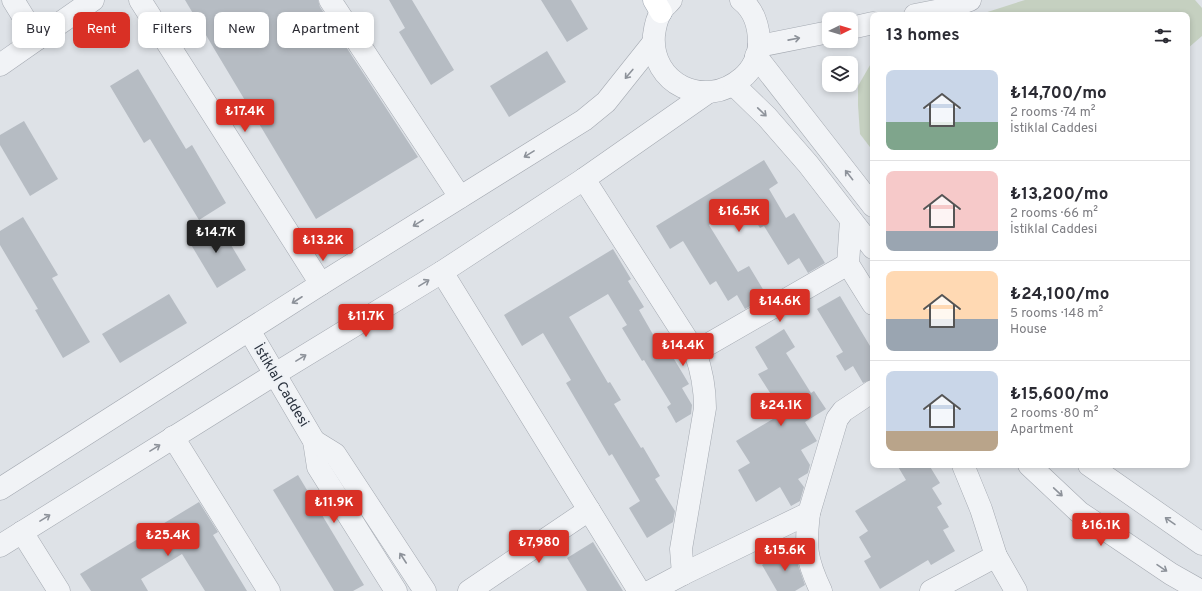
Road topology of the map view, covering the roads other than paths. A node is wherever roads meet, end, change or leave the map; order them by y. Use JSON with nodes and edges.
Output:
{"nodes":[{"id":1,"x":13,"y":0,"type":"edge"},
{"id":2,"x":93,"y":0,"type":"edge"},
{"id":3,"x":140,"y":0,"type":"edge"},
{"id":4,"x":330,"y":0,"type":"edge"},
{"id":5,"x":741,"y":0,"type":"edge"},
{"id":6,"x":970,"y":0,"type":"edge"},
{"id":7,"x":662,"y":4,"type":"edge"},
{"id":8,"x":20,"y":12,"type":"edge"},
{"id":9,"x":930,"y":12,"type":"edge"},
{"id":10,"x":65,"y":20,"type":"edge"},
{"id":11,"x":870,"y":24,"type":"edge"},
{"id":12,"x":858,"y":26,"type":"edge"},
{"id":13,"x":822,"y":34,"type":"edge"},
{"id":14,"x":653,"y":43,"type":"junction"},
{"id":15,"x":24,"y":48,"type":"edge"},
{"id":16,"x":757,"y":51,"type":"junction"},
{"id":17,"x":0,"y":65,"type":"edge"},
{"id":18,"x":734,"y":85,"type":"junction"},
{"id":19,"x":707,"y":93,"type":"junction"},
{"id":20,"x":584,"y":179,"type":"junction"},
{"id":21,"x":460,"y":197,"type":"junction"},
{"id":22,"x":870,"y":202,"type":"edge"},
{"id":23,"x":851,"y":220,"type":"junction"},
{"id":24,"x":870,"y":244,"type":"edge"},
{"id":25,"x":848,"y":264,"type":"junction"},
{"id":26,"x":442,"y":272,"type":"junction"},
{"id":27,"x":321,"y":284,"type":"junction"},
{"id":28,"x":870,"y":299,"type":"edge"},
{"id":29,"x":249,"y":330,"type":"junction"},
{"id":30,"x":695,"y":352,"type":"junction"},
{"id":31,"x":275,"y":374,"type":"junction"},
{"id":32,"x":870,"y":393,"type":"edge"},
{"id":33,"x":173,"y":437,"type":"junction"},
{"id":34,"x":314,"y":440,"type":"junction"},
{"id":35,"x":964,"y":468,"type":"edge"},
{"id":36,"x":1032,"y":468,"type":"edge"},
{"id":37,"x":1093,"y":468,"type":"edge"},
{"id":38,"x":0,"y":489,"type":"edge"},
{"id":39,"x":589,"y":510,"type":"junction"},
{"id":40,"x":809,"y":513,"type":"junction"},
{"id":41,"x":22,"y":532,"type":"junction"},
{"id":42,"x":1202,"y":544,"type":"edge"},
{"id":43,"x":0,"y":546,"type":"edge"},
{"id":44,"x":996,"y":556,"type":"junction"},
{"id":45,"x":683,"y":574,"type":"junction"},
{"id":46,"x":388,"y":588,"type":"edge"},
{"id":47,"x":59,"y":591,"type":"edge"},
{"id":48,"x":269,"y":591,"type":"edge"},
{"id":49,"x":424,"y":591,"type":"edge"},
{"id":50,"x":469,"y":591,"type":"edge"},
{"id":51,"x":639,"y":591,"type":"edge"},
{"id":52,"x":651,"y":591,"type":"edge"},
{"id":53,"x":821,"y":591,"type":"edge"},
{"id":54,"x":931,"y":591,"type":"edge"},
{"id":55,"x":1016,"y":591,"type":"edge"},
{"id":56,"x":1201,"y":591,"type":"edge"}],
"edges":[{"from":1,"to":8,"type":"street"},
{"from":2,"to":10,"type":"street"},
{"from":3,"to":27,"type":"street"},
{"from":4,"to":21,"type":"street"},
{"from":5,"to":16,"type":"street"},
{"from":6,"to":9,"type":"street"},
{"from":7,"to":14,"type":"street"},
{"from":11,"to":12,"type":"street"},
{"from":16,"to":13,"type":"street","one_way":true},
{"from":14,"to":19,"type":"street"},
{"from":14,"to":21,"type":"street","one_way":true},
{"from":15,"to":17,"type":"street"},
{"from":16,"to":18,"type":"street"},
{"from":22,"to":16,"type":"street","one_way":true},
{"from":18,"to":19,"type":"street"},
{"from":18,"to":23,"type":"street","one_way":true},
{"from":19,"to":20,"type":"street"},
{"from":20,"to":26,"type":"street"},
{"from":20,"to":30,"type":"street"},
{"from":21,"to":27,"type":"street","one_way":true},
{"from":23,"to":24,"type":"street"},
{"from":23,"to":25,"type":"street"},
{"from":25,"to":28,"type":"street"},
{"from":25,"to":30,"type":"street"},
{"from":31,"to":26,"type":"street","one_way":true},
{"from":26,"to":39,"type":"street"},
{"from":27,"to":29,"type":"street","one_way":true},
{"from":29,"to":31,"type":"street","name":"İstiklal Caddesi"},
{"from":29,"to":38,"type":"street"},
{"from":30,"to":45,"type":"street"},
{"from":31,"to":33,"type":"street"},
{"from":31,"to":34,"type":"street","name":"İstiklal Caddesi"},
{"from":32,"to":40,"type":"street"},
{"from":41,"to":33,"type":"street","one_way":true},
{"from":33,"to":48,"type":"street"},
{"from":34,"to":46,"type":"street","name":"İstiklal Caddesi"},
{"from":49,"to":34,"type":"street","name":"İstiklal Caddesi","one_way":true},
{"from":35,"to":44,"type":"street"},
{"from":36,"to":56,"type":"street","one_way":true},
{"from":42,"to":37,"type":"street","one_way":true},
{"from":39,"to":50,"type":"street"},
{"from":39,"to":51,"type":"street"},
{"from":40,"to":45,"type":"street"},
{"from":40,"to":53,"type":"street"},
{"from":41,"to":43,"type":"street"},
{"from":41,"to":47,"type":"street"},
{"from":44,"to":54,"type":"street"},
{"from":44,"to":55,"type":"street"},
{"from":45,"to":52,"type":"street"}]}
